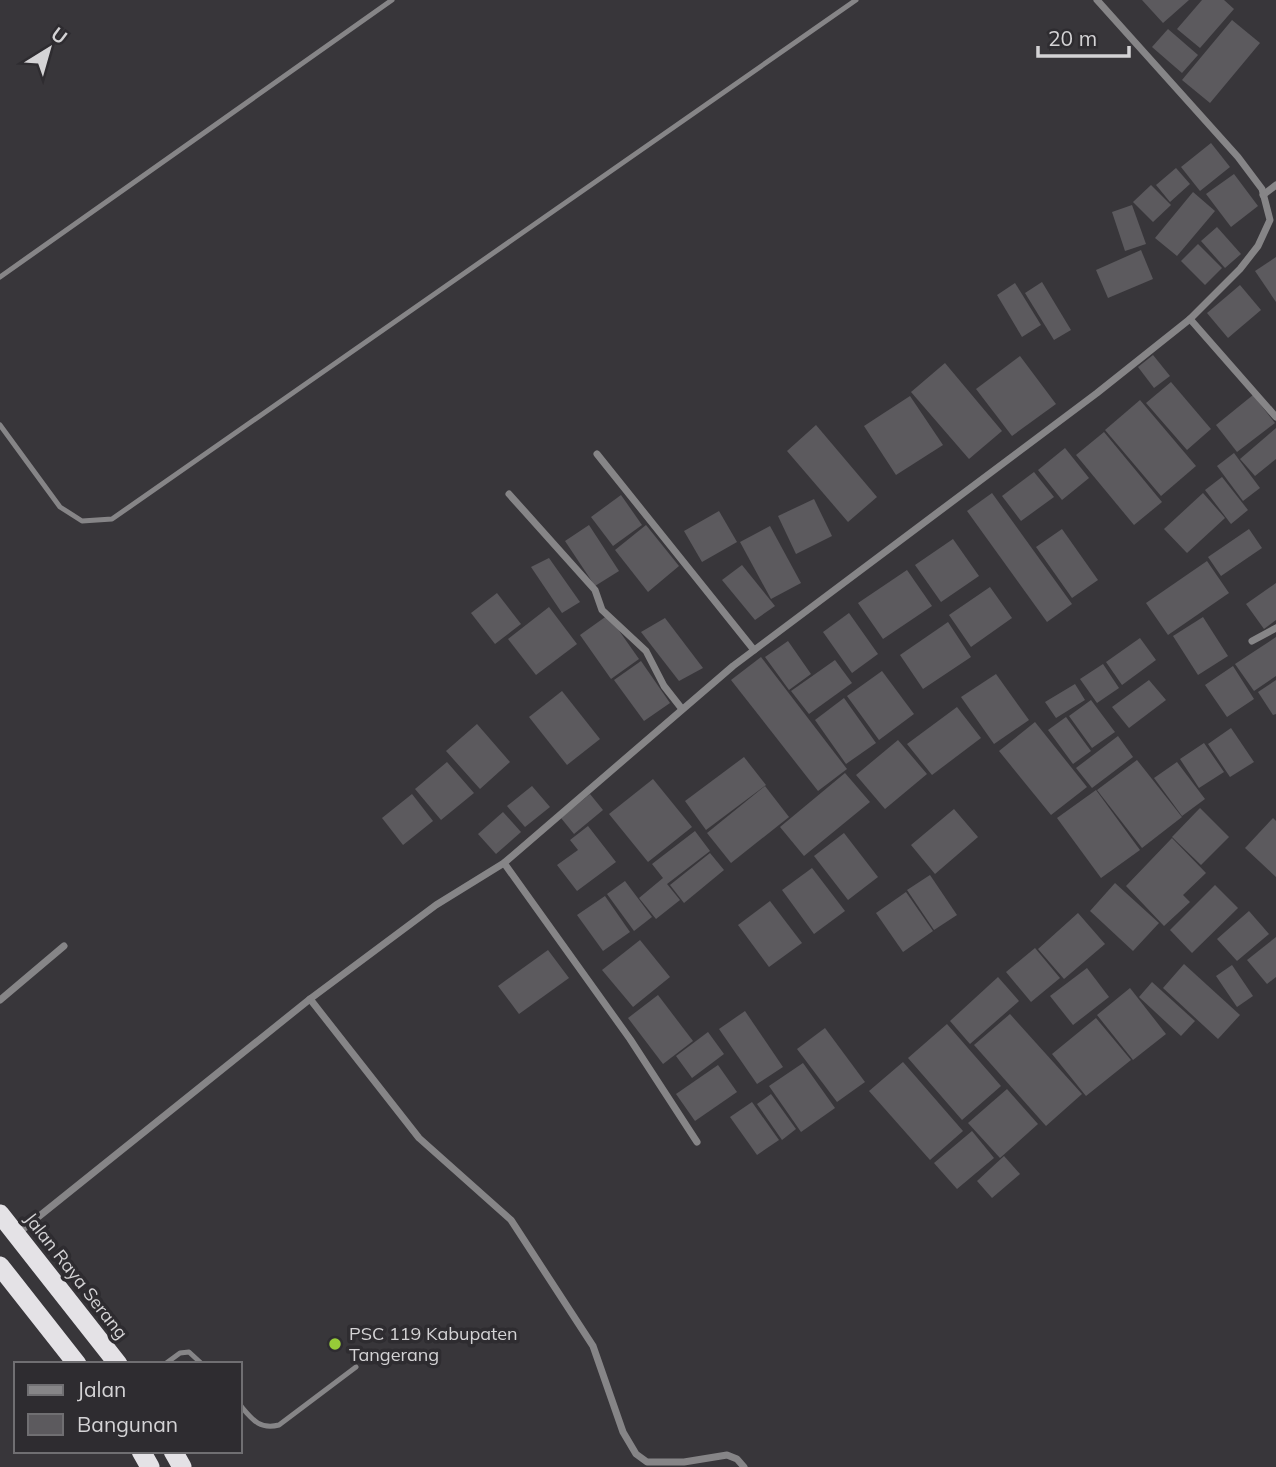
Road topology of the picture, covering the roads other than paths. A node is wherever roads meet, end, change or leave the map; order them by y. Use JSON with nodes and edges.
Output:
{"nodes":[{"id":1,"x":392,"y":0,"type":"edge"},
{"id":2,"x":856,"y":0,"type":"edge"},
{"id":3,"x":1097,"y":0,"type":"edge"},
{"id":4,"x":1276,"y":185,"type":"edge"},
{"id":5,"x":1263,"y":195,"type":"junction"},
{"id":6,"x":0,"y":277,"type":"edge"},
{"id":7,"x":1190,"y":319,"type":"junction"},
{"id":8,"x":1276,"y":417,"type":"edge"},
{"id":9,"x":0,"y":425,"type":"edge"},
{"id":10,"x":597,"y":454,"type":"dead end"},
{"id":11,"x":509,"y":494,"type":"dead end"},
{"id":12,"x":1276,"y":628,"type":"edge"},
{"id":13,"x":1252,"y":641,"type":"dead end"},
{"id":14,"x":754,"y":650,"type":"junction"},
{"id":15,"x":682,"y":709,"type":"junction"},
{"id":16,"x":504,"y":863,"type":"junction"},
{"id":17,"x":64,"y":946,"type":"dead end"},
{"id":18,"x":310,"y":999,"type":"junction"},
{"id":19,"x":0,"y":1000,"type":"edge"},
{"id":20,"x":696,"y":1142,"type":"dead end"},
{"id":21,"x":0,"y":1214,"type":"edge"},
{"id":22,"x":17,"y":1234,"type":"junction"},
{"id":23,"x":0,"y":1266,"type":"edge"},
{"id":24,"x":75,"y":1362,"type":"edge"},
{"id":25,"x":116,"y":1362,"type":"edge"},
{"id":26,"x":168,"y":1362,"type":"edge"},
{"id":27,"x":200,"y":1362,"type":"edge"},
{"id":28,"x":356,"y":1367,"type":"dead end"},
{"id":29,"x":242,"y":1407,"type":"edge"},
{"id":30,"x":744,"y":1467,"type":"edge"}],
"edges":[{"from":1,"to":6,"type":"lane"},
{"from":2,"to":9,"type":"lane"},
{"from":3,"to":5,"type":"street"},
{"from":4,"to":5,"type":"street"},
{"from":5,"to":7,"type":"street"},
{"from":7,"to":8,"type":"street"},
{"from":7,"to":14,"type":"street"},
{"from":10,"to":14,"type":"street"},
{"from":11,"to":15,"type":"street"},
{"from":12,"to":13,"type":"street"},
{"from":14,"to":15,"type":"street"},
{"from":15,"to":16,"type":"street"},
{"from":16,"to":18,"type":"street"},
{"from":16,"to":20,"type":"street"},
{"from":17,"to":19,"type":"street"},
{"from":18,"to":22,"type":"street"},
{"from":18,"to":30,"type":"street"},
{"from":21,"to":22,"type":"highway","name":"Jalan Raya Serang"},
{"from":22,"to":25,"type":"highway","name":"Jalan Raya Serang"},
{"from":23,"to":24,"type":"highway"},
{"from":26,"to":27,"type":"lane"},
{"from":28,"to":29,"type":"lane"}]}
